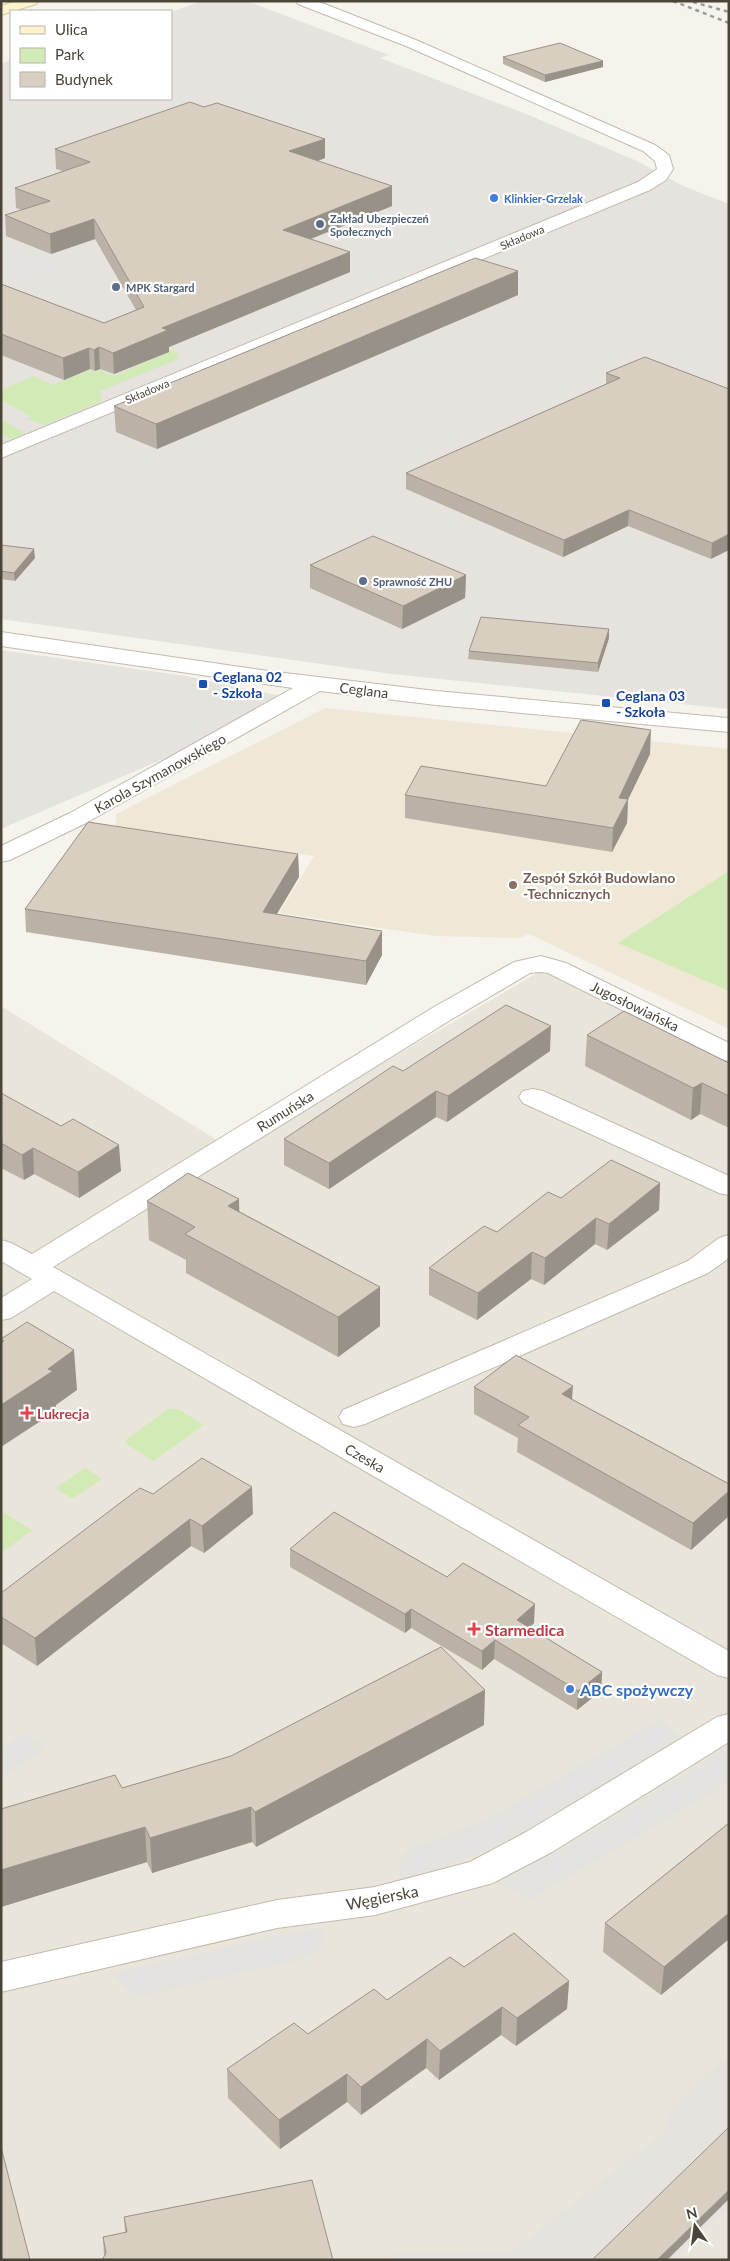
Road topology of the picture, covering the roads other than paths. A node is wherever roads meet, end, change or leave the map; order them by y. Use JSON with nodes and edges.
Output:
{"nodes":[{"id":1,"x":31,"y":1,"type":"edge"},
{"id":2,"x":303,"y":1,"type":"edge"},
{"id":3,"x":1,"y":11,"type":"edge"},
{"id":4,"x":1,"y":452,"type":"edge"},
{"id":5,"x":1,"y":639,"type":"edge"},
{"id":6,"x":316,"y":684,"type":"junction"},
{"id":7,"x":729,"y":725,"type":"edge"},
{"id":8,"x":1,"y":855,"type":"edge"},
{"id":9,"x":541,"y":964,"type":"joint"},
{"id":10,"x":729,"y":1053,"type":"edge"},
{"id":11,"x":533,"y":1097,"type":"dead end"},
{"id":12,"x":729,"y":1187,"type":"edge"},
{"id":13,"x":729,"y":1244,"type":"edge"},
{"id":14,"x":1,"y":1249,"type":"edge"},
{"id":15,"x":43,"y":1273,"type":"junction"},
{"id":16,"x":1,"y":1311,"type":"edge"},
{"id":17,"x":354,"y":1417,"type":"dead end"},
{"id":18,"x":729,"y":1666,"type":"edge"},
{"id":19,"x":729,"y":1726,"type":"edge"},
{"id":20,"x":1,"y":1978,"type":"edge"}],
"edges":[{"from":1,"to":3,"type":"street"},
{"from":2,"to":4,"type":"street","name":"Składowa"},
{"from":5,"to":6,"type":"street","name":"Ceglana"},
{"from":6,"to":7,"type":"street","name":"Ceglana"},
{"from":6,"to":8,"type":"street","name":"Karola Szymanowskiego"},
{"from":9,"to":10,"type":"street","name":"Jugosłowiańska"},
{"from":9,"to":15,"type":"street","name":"Rumuńska"},
{"from":11,"to":12,"type":"street"},
{"from":13,"to":17,"type":"street"},
{"from":14,"to":15,"type":"street","name":"Czeska"},
{"from":15,"to":16,"type":"street","name":"Rumuńska"},
{"from":15,"to":18,"type":"street","name":"Czeska"},
{"from":19,"to":20,"type":"street","name":"Węgierska"}]}
